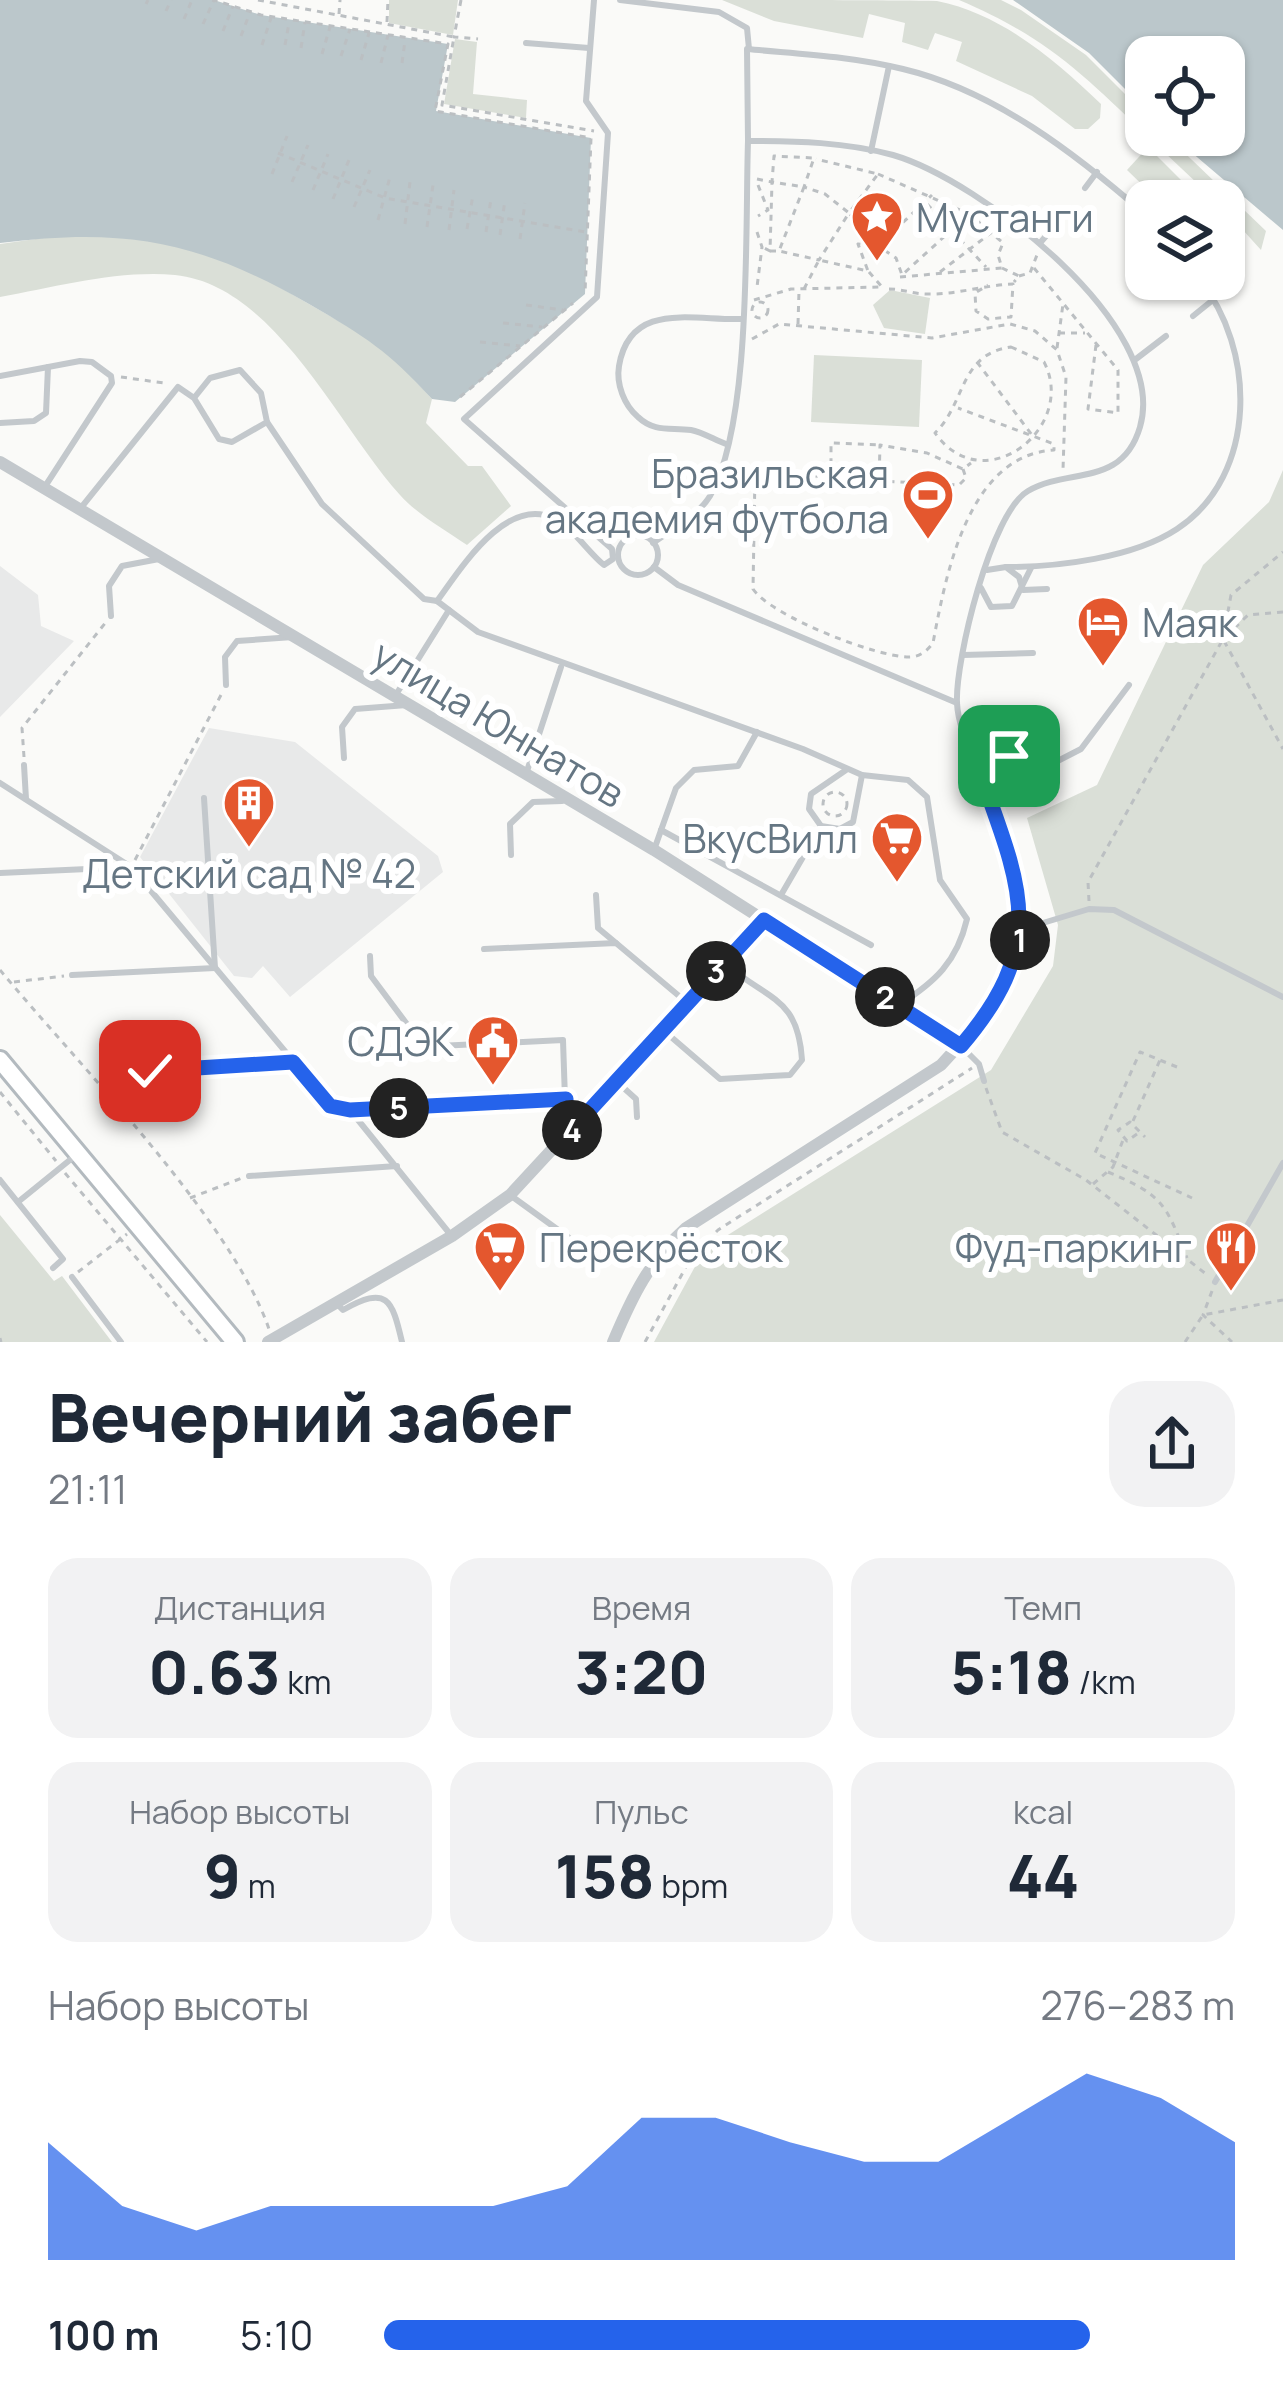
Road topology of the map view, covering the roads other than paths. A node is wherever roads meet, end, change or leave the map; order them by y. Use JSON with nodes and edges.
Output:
{"nodes":[{"id":1,"x":594,"y":0,"type":"edge"},
{"id":2,"x":620,"y":0,"type":"edge"},
{"id":3,"x":526,"y":44,"type":"dead end"},
{"id":4,"x":589,"y":48,"type":"junction"},
{"id":5,"x":749,"y":49,"type":"junction"},
{"id":6,"x":889,"y":66,"type":"junction"},
{"id":7,"x":748,"y":141,"type":"junction"},
{"id":8,"x":871,"y":151,"type":"junction"},
{"id":9,"x":1097,"y":172,"type":"junction"},
{"id":10,"x":1085,"y":188,"type":"dead end"},
{"id":11,"x":1125,"y":197,"type":"edge"},
{"id":12,"x":1063,"y":215,"type":"dead end"},
{"id":13,"x":1037,"y":245,"type":"junction"},
{"id":14,"x":1213,"y":300,"type":"edge"},
{"id":15,"x":1214,"y":300,"type":"edge"},
{"id":16,"x":1193,"y":316,"type":"dead end"},
{"id":17,"x":742,"y":319,"type":"junction"},
{"id":18,"x":1166,"y":336,"type":"dead end"},
{"id":19,"x":1136,"y":358,"type":"junction"},
{"id":20,"x":48,"y":367,"type":"junction"},
{"id":21,"x":0,"y":376,"type":"edge"},
{"id":22,"x":194,"y":398,"type":"junction"},
{"id":23,"x":266,"y":422,"type":"junction"},
{"id":24,"x":0,"y":423,"type":"edge"},
{"id":25,"x":727,"y":444,"type":"junction"},
{"id":26,"x":0,"y":462,"type":"edge"},
{"id":27,"x":44,"y":488,"type":"junction"},
{"id":28,"x":80,"y":509,"type":"junction"},
{"id":29,"x":653,"y":542,"type":"junction"},
{"id":30,"x":616,"y":551,"type":"junction"},
{"id":31,"x":163,"y":559,"type":"junction"},
{"id":32,"x":1034,"y":565,"type":"junction"},
{"id":33,"x":654,"y":567,"type":"junction"},
{"id":34,"x":1006,"y":567,"type":"junction"},
{"id":35,"x":986,"y":571,"type":"junction"},
{"id":36,"x":981,"y":582,"type":"junction"},
{"id":37,"x":1047,"y":589,"type":"dead end"},
{"id":38,"x":1023,"y":590,"type":"junction"},
{"id":39,"x":437,"y":601,"type":"junction"},
{"id":40,"x":448,"y":610,"type":"junction"},
{"id":41,"x":110,"y":616,"type":"road end"},
{"id":42,"x":294,"y":638,"type":"junction"},
{"id":43,"x":1033,"y":653,"type":"dead end"},
{"id":44,"x":964,"y":655,"type":"junction"},
{"id":45,"x":561,"y":667,"type":"junction"},
{"id":46,"x":226,"y":685,"type":"road end"},
{"id":47,"x":1129,"y":685,"type":"dead end"},
{"id":48,"x":394,"y":697,"type":"junction"},
{"id":49,"x":957,"y":703,"type":"junction"},
{"id":50,"x":408,"y":705,"type":"junction"},
{"id":51,"x":757,"y":732,"type":"junction"},
{"id":52,"x":1006,"y":743,"type":"dead end"},
{"id":53,"x":344,"y":758,"type":"dead end"},
{"id":54,"x":988,"y":763,"type":"junction"},
{"id":55,"x":24,"y":765,"type":"road end"},
{"id":56,"x":854,"y":772,"type":"junction"},
{"id":57,"x":526,"y":774,"type":"junction"},
{"id":58,"x":0,"y":783,"type":"edge"},
{"id":59,"x":204,"y":797,"type":"dead end"},
{"id":60,"x":26,"y":800,"type":"junction"},
{"id":61,"x":569,"y":800,"type":"junction"},
{"id":62,"x":821,"y":826,"type":"junction"},
{"id":63,"x":662,"y":830,"type":"junction"},
{"id":64,"x":654,"y":850,"type":"junction"},
{"id":65,"x":511,"y":855,"type":"dead end"},
{"id":66,"x":131,"y":867,"type":"junction"},
{"id":67,"x":0,"y":873,"type":"edge"},
{"id":68,"x":781,"y":895,"type":"junction"},
{"id":69,"x":596,"y":896,"type":"dead end"},
{"id":70,"x":764,"y":920,"type":"junction"},
{"id":71,"x":1022,"y":929,"type":"junction"},
{"id":72,"x":616,"y":943,"type":"junction"},
{"id":73,"x":871,"y":945,"type":"dead end"},
{"id":74,"x":484,"y":949,"type":"dead end"},
{"id":75,"x":370,"y":956,"type":"dead end"},
{"id":76,"x":724,"y":963,"type":"junction"},
{"id":77,"x":215,"y":968,"type":"junction"},
{"id":78,"x":72,"y":975,"type":"road end"},
{"id":79,"x":1283,"y":997,"type":"edge"},
{"id":80,"x":688,"y":1003,"type":"junction"},
{"id":81,"x":899,"y":1006,"type":"junction"},
{"id":82,"x":663,"y":1030,"type":"junction"},
{"id":83,"x":961,"y":1046,"type":"junction"},
{"id":84,"x":424,"y":1047,"type":"junction"},
{"id":85,"x":397,"y":1048,"type":"dead end"},
{"id":86,"x":0,"y":1060,"type":"edge"},
{"id":87,"x":293,"y":1062,"type":"junction"},
{"id":88,"x":150,"y":1071,"type":"road end"},
{"id":89,"x":616,"y":1081,"type":"junction"},
{"id":90,"x":984,"y":1081,"type":"road end"},
{"id":91,"x":566,"y":1099,"type":"junction"},
{"id":92,"x":350,"y":1110,"type":"junction"},
{"id":93,"x":637,"y":1117,"type":"dead end"},
{"id":94,"x":566,"y":1136,"type":"junction"},
{"id":95,"x":78,"y":1153,"type":"junction"},
{"id":96,"x":1283,"y":1163,"type":"edge"},
{"id":97,"x":397,"y":1166,"type":"junction"},
{"id":98,"x":249,"y":1175,"type":"road end"},
{"id":99,"x":0,"y":1180,"type":"edge"},
{"id":100,"x":510,"y":1195,"type":"junction"},
{"id":101,"x":18,"y":1202,"type":"junction"},
{"id":102,"x":452,"y":1236,"type":"junction"},
{"id":103,"x":568,"y":1237,"type":"dead end"},
{"id":104,"x":53,"y":1268,"type":"dead end"},
{"id":105,"x":72,"y":1277,"type":"road end"},
{"id":106,"x":1215,"y":1282,"type":"road end"},
{"id":107,"x":336,"y":1303,"type":"junction"},
{"id":108,"x":270,"y":1339,"type":"edge"},
{"id":109,"x":121,"y":1342,"type":"edge"},
{"id":110,"x":236,"y":1342,"type":"edge"},
{"id":111,"x":402,"y":1342,"type":"edge"},
{"id":112,"x":613,"y":1342,"type":"edge"}],
"edges":[{"from":1,"to":4,"type":"lane"},
{"from":2,"to":5,"type":"lane"},
{"from":3,"to":4,"type":"lane"},
{"from":4,"to":30,"type":"lane"},
{"from":5,"to":6,"type":"lane"},
{"from":5,"to":7,"type":"lane"},
{"from":6,"to":8,"type":"lane"},
{"from":6,"to":9,"type":"lane"},
{"from":7,"to":8,"type":"lane"},
{"from":7,"to":17,"type":"lane"},
{"from":8,"to":13,"type":"lane"},
{"from":9,"to":10,"type":"lane"},
{"from":9,"to":11,"type":"lane"},
{"from":12,"to":13,"type":"lane"},
{"from":13,"to":19,"type":"lane"},
{"from":14,"to":16,"type":"lane"},
{"from":15,"to":32,"type":"lane"},
{"from":17,"to":25,"type":"lane"},
{"from":17,"to":25,"type":"lane"},
{"from":18,"to":19,"type":"lane"},
{"from":19,"to":35,"type":"lane"},
{"from":20,"to":21,"type":"lane"},
{"from":20,"to":24,"type":"lane"},
{"from":20,"to":27,"type":"lane"},
{"from":22,"to":23,"type":"lane"},
{"from":22,"to":23,"type":"lane"},
{"from":22,"to":28,"type":"lane"},
{"from":23,"to":39,"type":"lane"},
{"from":25,"to":29,"type":"lane"},
{"from":26,"to":27,"type":"street","name":"улица Юннатов"},
{"from":27,"to":28,"type":"street","name":"улица Юннатов"},
{"from":28,"to":31,"type":"street","name":"улица Юннатов"},
{"from":29,"to":30,"type":"lane"},
{"from":29,"to":33,"type":"lane"},
{"from":30,"to":33,"type":"lane"},
{"from":30,"to":39,"type":"lane"},
{"from":31,"to":41,"type":"lane"},
{"from":31,"to":42,"type":"street","name":"улица Юннатов"},
{"from":32,"to":34,"type":"lane"},
{"from":32,"to":38,"type":"lane"},
{"from":33,"to":49,"type":"lane"},
{"from":34,"to":35,"type":"lane"},
{"from":34,"to":38,"type":"lane"},
{"from":35,"to":36,"type":"lane"},
{"from":36,"to":38,"type":"lane"},
{"from":36,"to":44,"type":"lane"},
{"from":37,"to":38,"type":"lane"},
{"from":39,"to":40,"type":"lane"},
{"from":40,"to":45,"type":"lane"},
{"from":40,"to":48,"type":"lane"},
{"from":42,"to":46,"type":"lane"},
{"from":42,"to":48,"type":"street","name":"улица Юннатов"},
{"from":43,"to":44,"type":"lane"},
{"from":44,"to":49,"type":"lane"},
{"from":45,"to":51,"type":"lane"},
{"from":45,"to":57,"type":"lane"},
{"from":47,"to":54,"type":"lane"},
{"from":48,"to":50,"type":"street","name":"улица Юннатов"},
{"from":49,"to":54,"type":"lane"},
{"from":50,"to":53,"type":"lane"},
{"from":50,"to":57,"type":"street","name":"улица Юннатов"},
{"from":51,"to":56,"type":"lane"},
{"from":51,"to":63,"type":"lane"},
{"from":52,"to":54,"type":"lane"},
{"from":54,"to":71,"type":"street"},
{"from":55,"to":60,"type":"lane"},
{"from":56,"to":62,"type":"lane"},
{"from":56,"to":62,"type":"lane"},
{"from":56,"to":81,"type":"lane"},
{"from":57,"to":61,"type":"street","name":"улица Юннатов"},
{"from":58,"to":60,"type":"lane"},
{"from":59,"to":77,"type":"lane"},
{"from":60,"to":66,"type":"lane"},
{"from":61,"to":64,"type":"street","name":"улица Юннатов"},
{"from":61,"to":65,"type":"lane"},
{"from":62,"to":68,"type":"lane"},
{"from":63,"to":64,"type":"lane"},
{"from":63,"to":68,"type":"lane"},
{"from":64,"to":70,"type":"street","name":"улица Юннатов"},
{"from":66,"to":67,"type":"lane"},
{"from":66,"to":77,"type":"lane"},
{"from":68,"to":73,"type":"lane"},
{"from":69,"to":72,"type":"lane"},
{"from":70,"to":76,"type":"street"},
{"from":70,"to":81,"type":"street","name":"улица Юннатов"},
{"from":71,"to":79,"type":"lane"},
{"from":71,"to":83,"type":"street"},
{"from":72,"to":74,"type":"lane"},
{"from":72,"to":80,"type":"lane"},
{"from":75,"to":84,"type":"lane"},
{"from":76,"to":80,"type":"street"},
{"from":76,"to":82,"type":"lane"},
{"from":77,"to":78,"type":"lane"},
{"from":77,"to":87,"type":"lane"},
{"from":80,"to":82,"type":"street"},
{"from":81,"to":83,"type":"street","name":"улица Юннатов"},
{"from":82,"to":89,"type":"street"},
{"from":83,"to":90,"type":"lane"},
{"from":83,"to":112,"type":"street"},
{"from":84,"to":85,"type":"lane"},
{"from":84,"to":91,"type":"lane"},
{"from":86,"to":95,"type":"main road"},
{"from":87,"to":88,"type":"lane"},
{"from":87,"to":92,"type":"lane"},
{"from":89,"to":93,"type":"lane"},
{"from":89,"to":94,"type":"street"},
{"from":91,"to":92,"type":"lane"},
{"from":91,"to":94,"type":"lane"},
{"from":92,"to":97,"type":"lane"},
{"from":94,"to":100,"type":"street"},
{"from":95,"to":101,"type":"lane"},
{"from":95,"to":110,"type":"main road"},
{"from":96,"to":106,"type":"lane"},
{"from":97,"to":98,"type":"lane"},
{"from":97,"to":102,"type":"lane"},
{"from":99,"to":101,"type":"lane"},
{"from":100,"to":102,"type":"street"},
{"from":100,"to":103,"type":"lane"},
{"from":101,"to":104,"type":"lane"},
{"from":102,"to":107,"type":"street"},
{"from":105,"to":109,"type":"lane"},
{"from":107,"to":108,"type":"street"},
{"from":107,"to":111,"type":"lane"}]}
